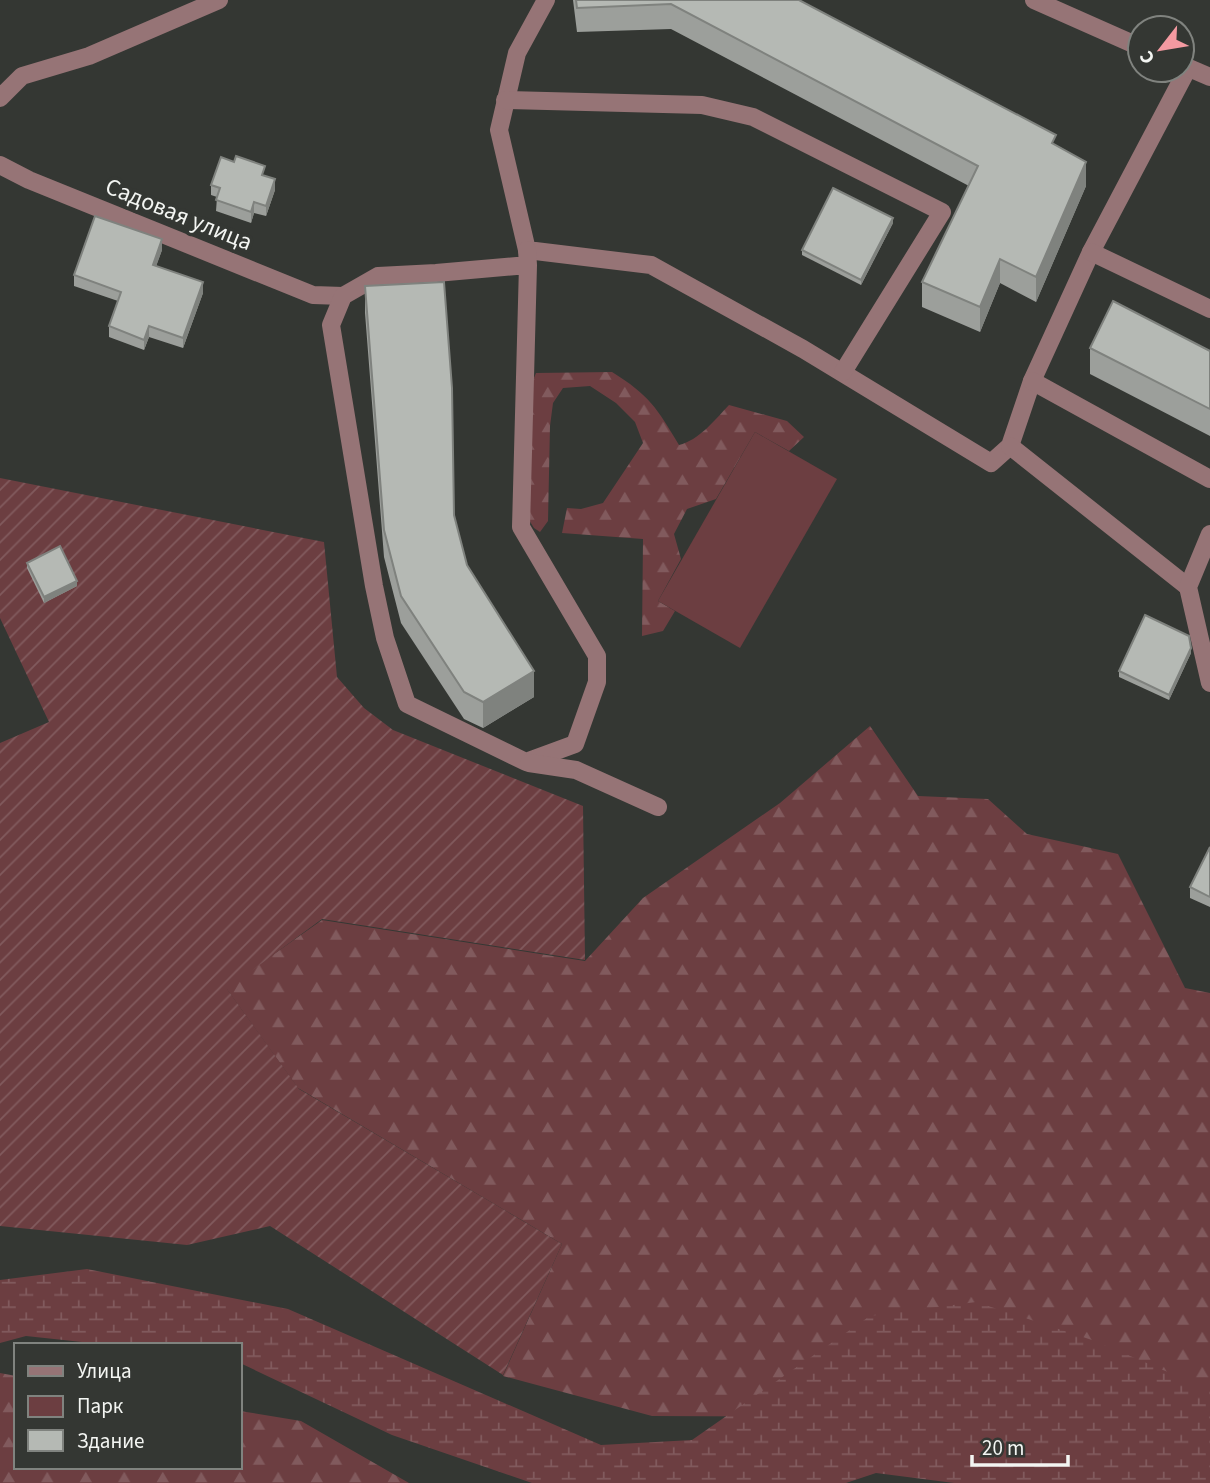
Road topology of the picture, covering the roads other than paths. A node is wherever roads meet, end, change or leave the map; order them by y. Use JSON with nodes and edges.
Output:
{"nodes":[{"id":1,"x":219,"y":0,"type":"edge"},
{"id":2,"x":546,"y":0,"type":"edge"},
{"id":3,"x":1034,"y":0,"type":"edge"},
{"id":4,"x":1054,"y":4,"type":"edge"},
{"id":5,"x":1126,"y":40,"type":"edge"},
{"id":6,"x":1176,"y":84,"type":"edge"},
{"id":7,"x":0,"y":98,"type":"edge"},
{"id":8,"x":505,"y":100,"type":"junction"},
{"id":9,"x":0,"y":165,"type":"edge"},
{"id":10,"x":1091,"y":252,"type":"junction"},
{"id":11,"x":528,"y":257,"type":"junction"},
{"id":12,"x":343,"y":296,"type":"junction"},
{"id":13,"x":1210,"y":309,"type":"edge"},
{"id":14,"x":843,"y":372,"type":"junction"},
{"id":15,"x":1032,"y":381,"type":"junction"},
{"id":16,"x":1010,"y":446,"type":"junction"},
{"id":17,"x":1210,"y":479,"type":"edge"},
{"id":18,"x":1210,"y":534,"type":"edge"},
{"id":19,"x":1188,"y":587,"type":"junction"},
{"id":20,"x":1210,"y":683,"type":"edge"},
{"id":21,"x":526,"y":762,"type":"junction"},
{"id":22,"x":658,"y":807,"type":"dead end"}],
"edges":[{"from":1,"to":7,"type":"street"},
{"from":2,"to":8,"type":"street"},
{"from":3,"to":4,"type":"street"},
{"from":4,"to":5,"type":"street"},
{"from":6,"to":10,"type":"street"},
{"from":8,"to":11,"type":"street"},
{"from":8,"to":14,"type":"street"},
{"from":9,"to":12,"type":"street","name":"Садовая улица"},
{"from":10,"to":13,"type":"street"},
{"from":10,"to":15,"type":"street"},
{"from":11,"to":12,"type":"street"},
{"from":11,"to":14,"type":"street"},
{"from":11,"to":21,"type":"street"},
{"from":12,"to":21,"type":"street"},
{"from":14,"to":16,"type":"street"},
{"from":15,"to":16,"type":"street"},
{"from":15,"to":17,"type":"street"},
{"from":16,"to":19,"type":"street"},
{"from":18,"to":19,"type":"street"},
{"from":19,"to":20,"type":"street"},
{"from":21,"to":22,"type":"street"}]}
